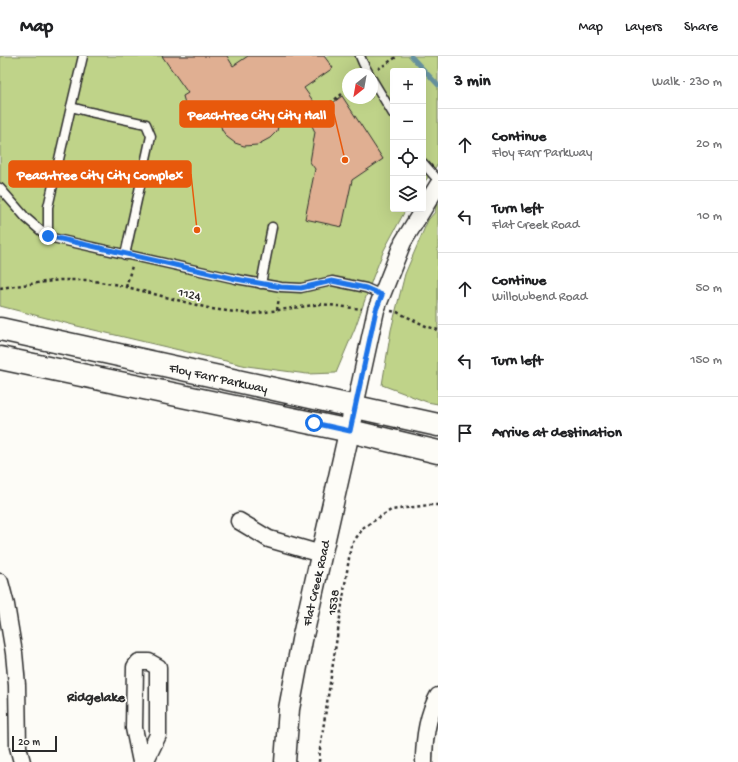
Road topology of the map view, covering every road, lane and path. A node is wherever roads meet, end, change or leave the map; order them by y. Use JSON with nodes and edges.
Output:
{"nodes":[{"id":1,"x":83,"y":56,"type":"edge"},
{"id":2,"x":360,"y":56,"type":"edge"},
{"id":3,"x":398,"y":56,"type":"edge"},
{"id":4,"x":365,"y":68,"type":"edge"},
{"id":5,"x":378,"y":69,"type":"dead end"},
{"id":6,"x":378,"y":89,"type":"edge"},
{"id":7,"x":342,"y":94,"type":"dead end"},
{"id":8,"x":71,"y":107,"type":"junction"},
{"id":9,"x":390,"y":109,"type":"edge"},
{"id":10,"x":316,"y":114,"type":"dead end"},
{"id":11,"x":426,"y":167,"type":"edge"},
{"id":12,"x":438,"y":180,"type":"edge"},
{"id":13,"x":438,"y":185,"type":"edge"},
{"id":14,"x":0,"y":188,"type":"edge"},
{"id":15,"x":272,"y":228,"type":"dead end"},
{"id":16,"x":48,"y":236,"type":"junction"},
{"id":17,"x":125,"y":255,"type":"junction"},
{"id":18,"x":135,"y":257,"type":"junction"},
{"id":19,"x":261,"y":284,"type":"junction"},
{"id":20,"x":126,"y":287,"type":"junction"},
{"id":21,"x":0,"y":288,"type":"edge"},
{"id":22,"x":382,"y":295,"type":"junction"},
{"id":23,"x":376,"y":310,"type":"junction"},
{"id":24,"x":0,"y":329,"type":"edge"},
{"id":25,"x":438,"y":330,"type":"edge"},
{"id":26,"x":0,"y":358,"type":"edge"},
{"id":27,"x":355,"y":406,"type":"junction"},
{"id":28,"x":438,"y":425,"type":"edge"},
{"id":29,"x":350,"y":431,"type":"junction"},
{"id":30,"x":438,"y":452,"type":"edge"},
{"id":31,"x":438,"y":506,"type":"edge"},
{"id":32,"x":239,"y":521,"type":"dead end"},
{"id":33,"x":321,"y":554,"type":"junction"},
{"id":34,"x":0,"y":582,"type":"edge"},
{"id":35,"x":438,"y":696,"type":"edge"},
{"id":36,"x":22,"y":762,"type":"edge"},
{"id":37,"x":141,"y":762,"type":"edge"},
{"id":38,"x":145,"y":762,"type":"edge"},
{"id":39,"x":286,"y":762,"type":"edge"},
{"id":40,"x":320,"y":762,"type":"edge"},
{"id":41,"x":424,"y":762,"type":"edge"}],
"edges":[{"from":1,"to":8,"type":"lane"},
{"from":2,"to":4,"type":"lane"},
{"from":3,"to":5,"type":"path"},
{"from":6,"to":9,"type":"lane"},
{"from":7,"to":10,"type":"path"},
{"from":8,"to":16,"type":"lane"},
{"from":8,"to":17,"type":"lane"},
{"from":11,"to":12,"type":"lane"},
{"from":13,"to":22,"type":"street"},
{"from":14,"to":16,"type":"lane"},
{"from":15,"to":19,"type":"lane"},
{"from":16,"to":17,"type":"lane"},
{"from":17,"to":18,"type":"lane"},
{"from":18,"to":19,"type":"lane"},
{"from":18,"to":20,"type":"path"},
{"from":19,"to":22,"type":"lane"},
{"from":20,"to":21,"type":"path","name":"1124"},
{"from":20,"to":23,"type":"path","name":"1124"},
{"from":22,"to":23,"type":"street"},
{"from":23,"to":25,"type":"path","name":"1124"},
{"from":23,"to":27,"type":"street"},
{"from":24,"to":27,"type":"main road","name":"Floy Farr Parkway"},
{"from":26,"to":29,"type":"main road","name":"Floy Farr Parkway"},
{"from":27,"to":28,"type":"main road","name":"Floy Farr Parkway"},
{"from":27,"to":29,"type":"street","name":"Flat Creek Road"},
{"from":29,"to":30,"type":"main road","name":"Floy Farr Parkway"},
{"from":29,"to":33,"type":"street","name":"Flat Creek Road"},
{"from":31,"to":40,"type":"path","name":"1538"},
{"from":32,"to":33,"type":"street"},
{"from":33,"to":39,"type":"street","name":"Flat Creek Road"},
{"from":34,"to":36,"type":"street"},
{"from":35,"to":41,"type":"street"},
{"from":37,"to":38,"type":"street"}]}
